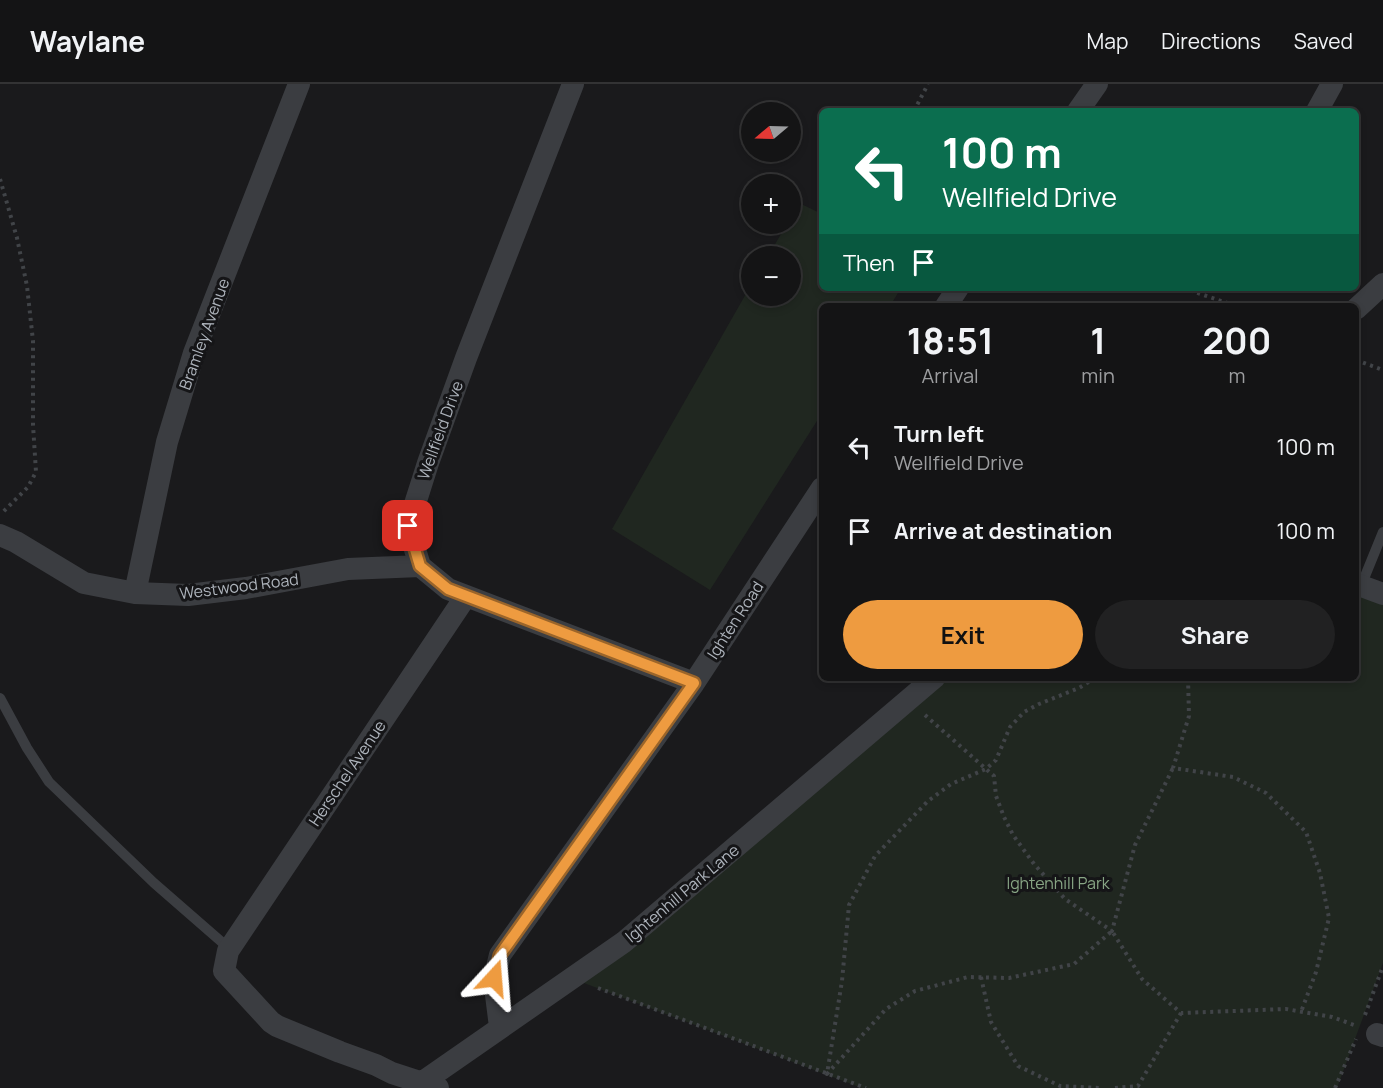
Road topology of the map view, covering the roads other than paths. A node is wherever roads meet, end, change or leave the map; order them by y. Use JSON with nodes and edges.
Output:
{"nodes":[{"id":1,"x":573,"y":84,"type":"edge"},
{"id":2,"x":1096,"y":84,"type":"edge"},
{"id":3,"x":1332,"y":84,"type":"edge"},
{"id":4,"x":295,"y":85,"type":"edge"},
{"id":5,"x":1080,"y":108,"type":"edge"},
{"id":6,"x":1319,"y":108,"type":"edge"},
{"id":7,"x":1383,"y":285,"type":"edge"},
{"id":8,"x":1359,"y":306,"type":"edge"},
{"id":9,"x":819,"y":493,"type":"edge"},
{"id":10,"x":1383,"y":532,"type":"edge"},
{"id":11,"x":0,"y":535,"type":"edge"},
{"id":12,"x":420,"y":566,"type":"junction"},
{"id":13,"x":1359,"y":585,"type":"edge"},
{"id":14,"x":135,"y":593,"type":"junction"},
{"id":15,"x":1383,"y":594,"type":"edge"},
{"id":16,"x":466,"y":596,"type":"junction"},
{"id":17,"x":931,"y":681,"type":"edge"},
{"id":18,"x":694,"y":683,"type":"junction"},
{"id":19,"x":0,"y":698,"type":"edge"},
{"id":20,"x":228,"y":951,"type":"junction"},
{"id":21,"x":500,"y":1027,"type":"junction"},
{"id":22,"x":425,"y":1086,"type":"edge"}],
"edges":[{"from":1,"to":12,"type":"street","name":"Wellfield Drive"},
{"from":2,"to":5,"type":"street"},
{"from":3,"to":6,"type":"street"},
{"from":4,"to":14,"type":"street","name":"Bramley Avenue"},
{"from":7,"to":8,"type":"street"},
{"from":9,"to":18,"type":"street","name":"Ighten Road"},
{"from":10,"to":13,"type":"lane"},
{"from":11,"to":14,"type":"street","name":"Westwood Road"},
{"from":12,"to":14,"type":"street","name":"Westwood Road"},
{"from":12,"to":16,"type":"street"},
{"from":13,"to":15,"type":"street"},
{"from":16,"to":18,"type":"street"},
{"from":16,"to":20,"type":"street","name":"Herschel Avenue"},
{"from":17,"to":21,"type":"street","name":"Ightenhill Park Lane"},
{"from":18,"to":21,"type":"street","name":"Ighten Road"},
{"from":19,"to":20,"type":"lane"},
{"from":20,"to":22,"type":"street"},
{"from":21,"to":22,"type":"street","name":"Ightenhill Park Lane"}]}
